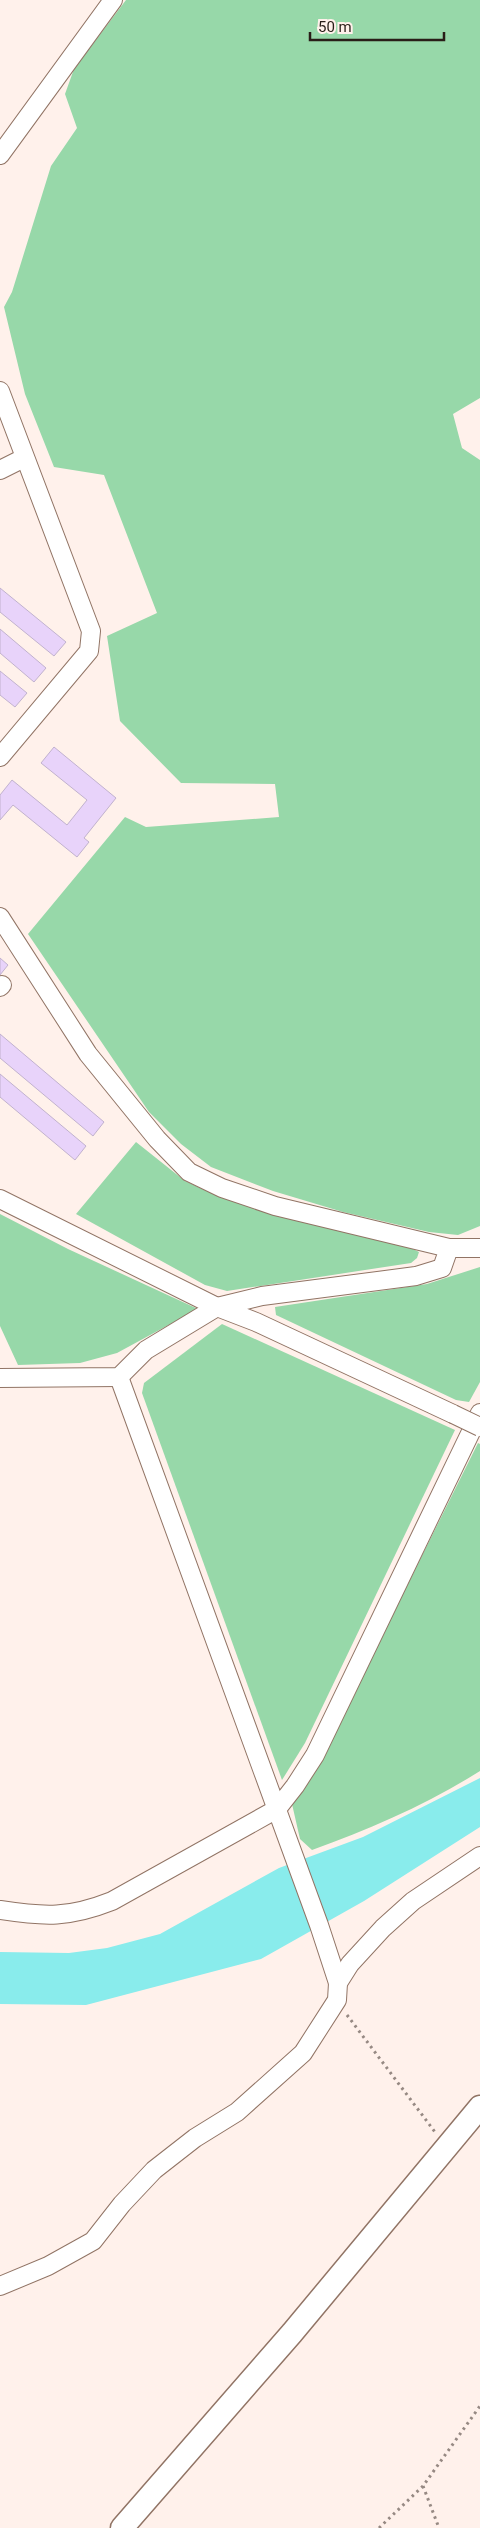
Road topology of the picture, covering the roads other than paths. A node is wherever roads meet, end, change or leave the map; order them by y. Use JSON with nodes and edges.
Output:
{"nodes":[{"id":1,"x":113,"y":0,"type":"edge"},
{"id":2,"x":0,"y":155,"type":"edge"},
{"id":3,"x":0,"y":391,"type":"edge"},
{"id":4,"x":24,"y":458,"type":"junction"},
{"id":5,"x":0,"y":470,"type":"edge"},
{"id":6,"x":0,"y":756,"type":"edge"},
{"id":7,"x":0,"y":917,"type":"edge"},
{"id":8,"x":0,"y":1199,"type":"edge"},
{"id":9,"x":449,"y":1248,"type":"junction"},
{"id":10,"x":480,"y":1248,"type":"edge"},
{"id":11,"x":217,"y":1307,"type":"junction"},
{"id":12,"x":118,"y":1377,"type":"junction"},
{"id":13,"x":0,"y":1378,"type":"edge"},
{"id":14,"x":480,"y":1414,"type":"edge"},
{"id":15,"x":480,"y":1427,"type":"edge"},
{"id":16,"x":277,"y":1809,"type":"junction"},
{"id":17,"x":480,"y":1856,"type":"edge"},
{"id":18,"x":0,"y":1910,"type":"edge"},
{"id":19,"x":337,"y":1992,"type":"junction"},
{"id":20,"x":480,"y":2107,"type":"edge"},
{"id":21,"x":0,"y":2286,"type":"edge"},
{"id":22,"x":122,"y":2528,"type":"edge"}],
"edges":[{"from":1,"to":2,"type":"street"},
{"from":3,"to":4,"type":"street"},
{"from":4,"to":5,"type":"street"},
{"from":4,"to":6,"type":"street"},
{"from":7,"to":9,"type":"street"},
{"from":8,"to":11,"type":"street"},
{"from":9,"to":10,"type":"street"},
{"from":9,"to":11,"type":"street"},
{"from":11,"to":12,"type":"street"},
{"from":11,"to":15,"type":"street","bridge":true},
{"from":12,"to":13,"type":"street"},
{"from":12,"to":16,"type":"street"},
{"from":14,"to":16,"type":"street"},
{"from":16,"to":18,"type":"street"},
{"from":16,"to":19,"type":"street"},
{"from":17,"to":19,"type":"street"},
{"from":19,"to":21,"type":"street"},
{"from":20,"to":22,"type":"street"}]}
